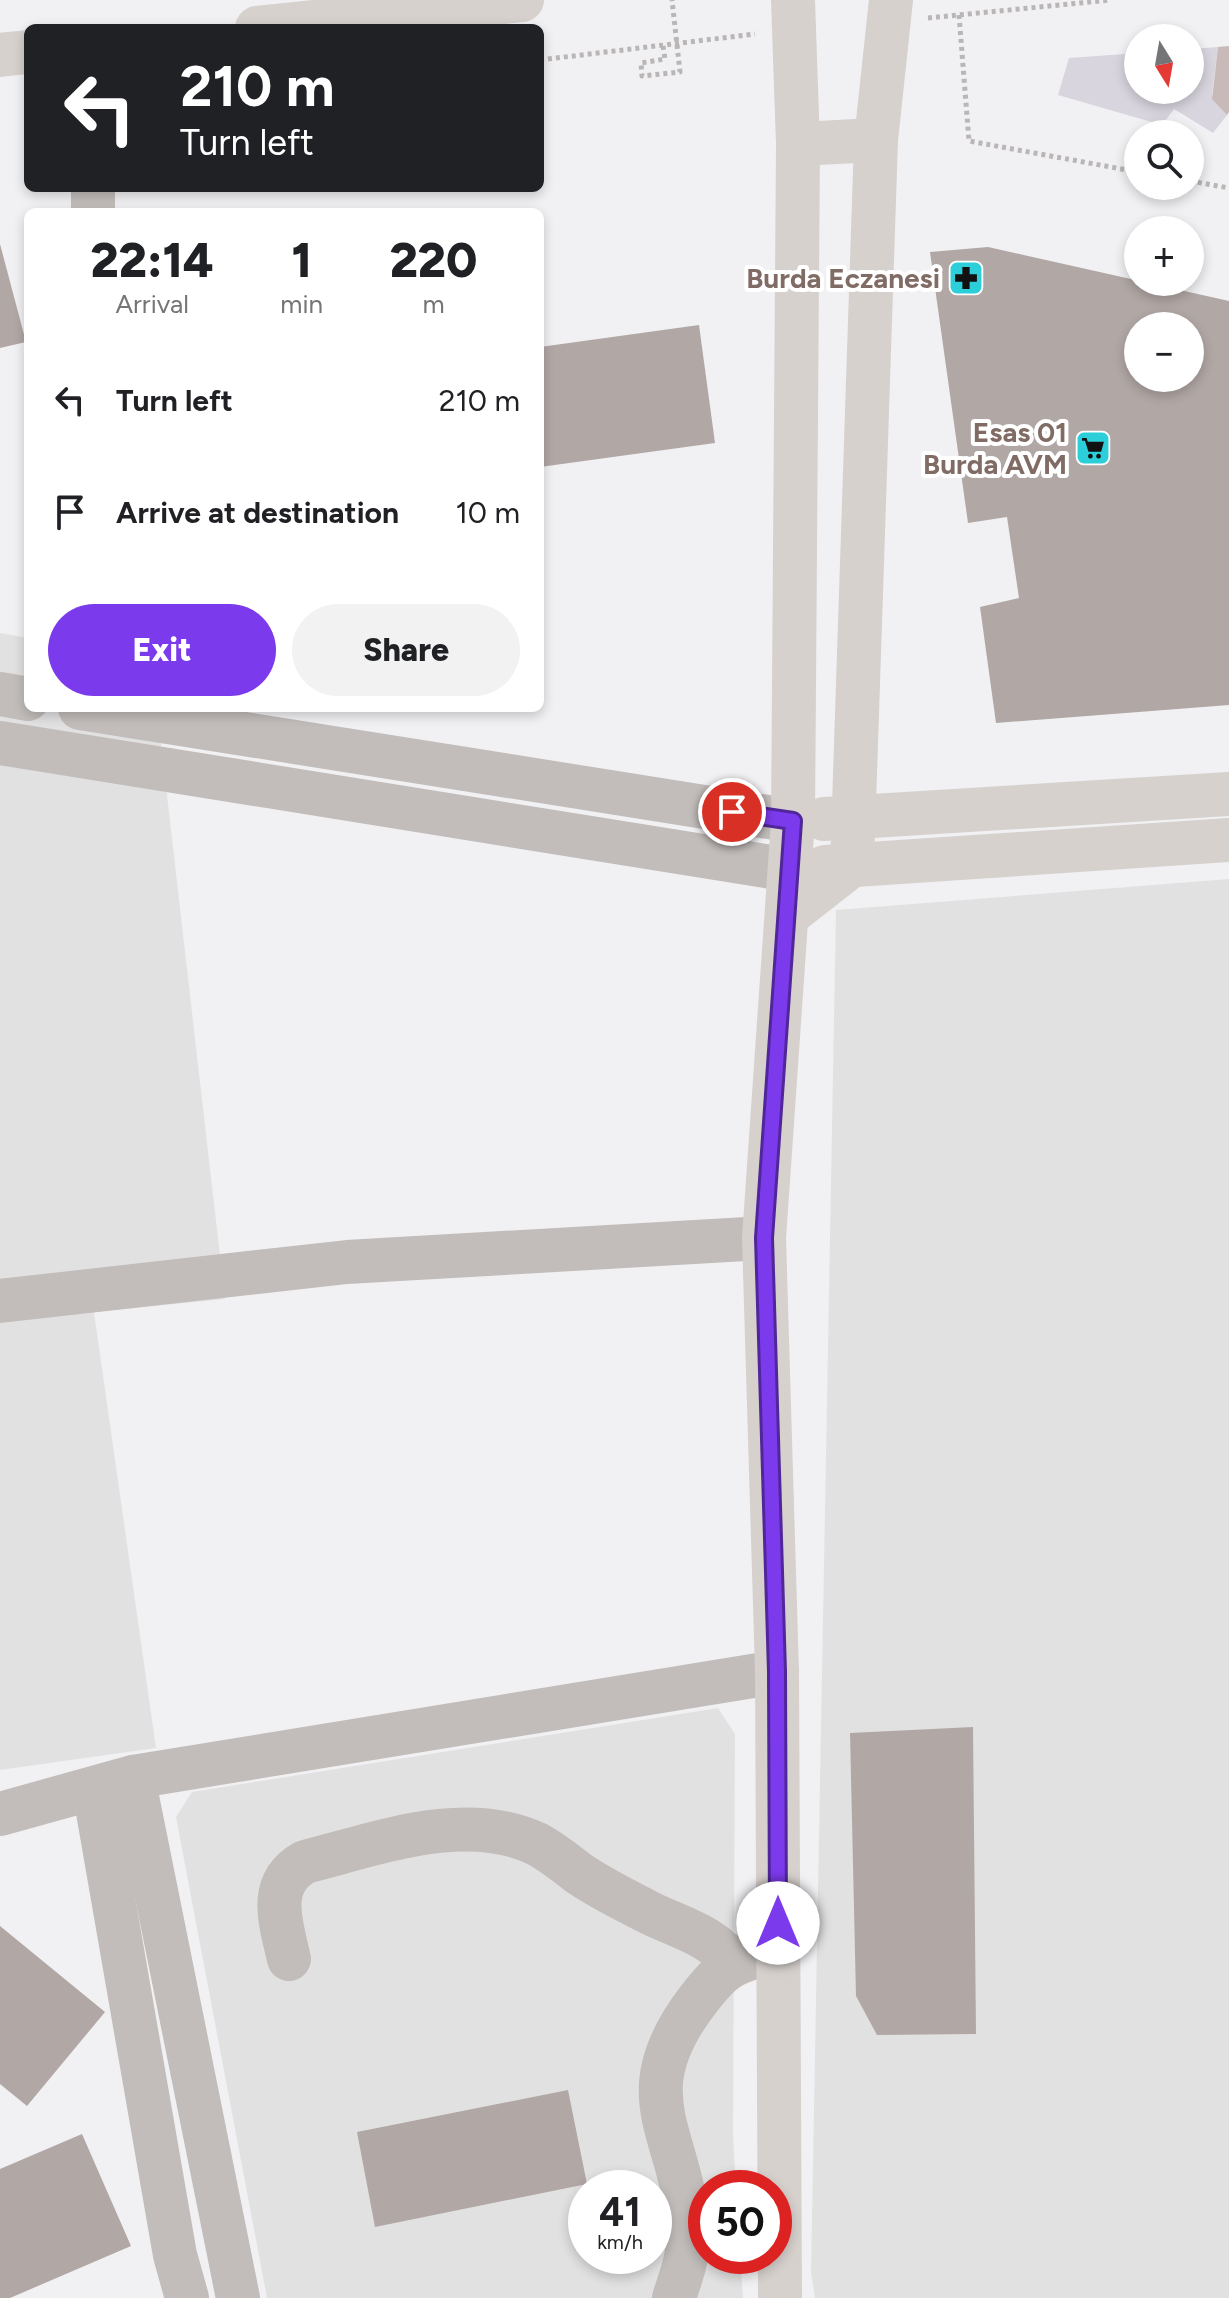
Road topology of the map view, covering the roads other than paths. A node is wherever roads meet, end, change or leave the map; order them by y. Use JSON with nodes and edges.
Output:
{"nodes":[{"id":1,"x":522,"y":0,"type":"edge"},
{"id":2,"x":793,"y":0,"type":"edge"},
{"id":3,"x":891,"y":0,"type":"edge"},
{"id":4,"x":295,"y":24,"type":"edge"},
{"id":5,"x":24,"y":52,"type":"edge"},
{"id":6,"x":0,"y":55,"type":"edge"},
{"id":7,"x":876,"y":140,"type":"junction"},
{"id":8,"x":798,"y":144,"type":"junction"},
{"id":9,"x":0,"y":694,"type":"edge"},
{"id":10,"x":24,"y":698,"type":"edge"},
{"id":11,"x":106,"y":712,"type":"edge"},
{"id":12,"x":0,"y":743,"type":"edge"},
{"id":13,"x":1229,"y":794,"type":"edge"},
{"id":14,"x":854,"y":817,"type":"junction"},
{"id":15,"x":793,"y":821,"type":"junction"},
{"id":16,"x":1229,"y":840,"type":"edge"},
{"id":17,"x":852,"y":865,"type":"junction"},
{"id":18,"x":790,"y":870,"type":"junction"},
{"id":19,"x":787,"y":916,"type":"junction"},
{"id":20,"x":764,"y":1238,"type":"junction"},
{"id":21,"x":0,"y":1301,"type":"edge"},
{"id":22,"x":777,"y":1672,"type":"junction"},
{"id":23,"x":113,"y":1783,"type":"junction"},
{"id":24,"x":0,"y":1814,"type":"edge"},
{"id":25,"x":778,"y":1955,"type":"junction"},
{"id":26,"x":289,"y":1959,"type":"dead end"},
{"id":27,"x":733,"y":1965,"type":"junction"},
{"id":28,"x":776,"y":2170,"type":"edge"},
{"id":29,"x":688,"y":2197,"type":"edge"},
{"id":30,"x":688,"y":2251,"type":"edge"},
{"id":31,"x":779,"y":2274,"type":"edge"},
{"id":32,"x":187,"y":2298,"type":"edge"},
{"id":33,"x":238,"y":2298,"type":"edge"},
{"id":34,"x":674,"y":2298,"type":"edge"},
{"id":35,"x":780,"y":2298,"type":"edge"}],
"edges":[{"from":1,"to":4,"type":"main road"},
{"from":2,"to":8,"type":"main road"},
{"from":3,"to":7,"type":"main road"},
{"from":5,"to":6,"type":"main road"},
{"from":7,"to":8,"type":"main road"},
{"from":7,"to":14,"type":"main road"},
{"from":8,"to":15,"type":"main road"},
{"from":9,"to":10,"type":"street"},
{"from":11,"to":15,"type":"street"},
{"from":12,"to":18,"type":"street"},
{"from":13,"to":14,"type":"main road"},
{"from":14,"to":15,"type":"main road"},
{"from":14,"to":17,"type":"main road"},
{"from":15,"to":18,"type":"main road"},
{"from":16,"to":17,"type":"main road"},
{"from":17,"to":18,"type":"main road"},
{"from":17,"to":19,"type":"main road"},
{"from":18,"to":19,"type":"main road"},
{"from":19,"to":20,"type":"main road"},
{"from":20,"to":21,"type":"street"},
{"from":20,"to":22,"type":"main road"},
{"from":22,"to":23,"type":"street"},
{"from":22,"to":25,"type":"main road"},
{"from":23,"to":24,"type":"street"},
{"from":23,"to":32,"type":"street"},
{"from":23,"to":33,"type":"street"},
{"from":25,"to":27,"type":"street"},
{"from":25,"to":28,"type":"main road"},
{"from":26,"to":27,"type":"street"},
{"from":27,"to":29,"type":"street"},
{"from":30,"to":34,"type":"street"},
{"from":31,"to":35,"type":"main road"}]}
